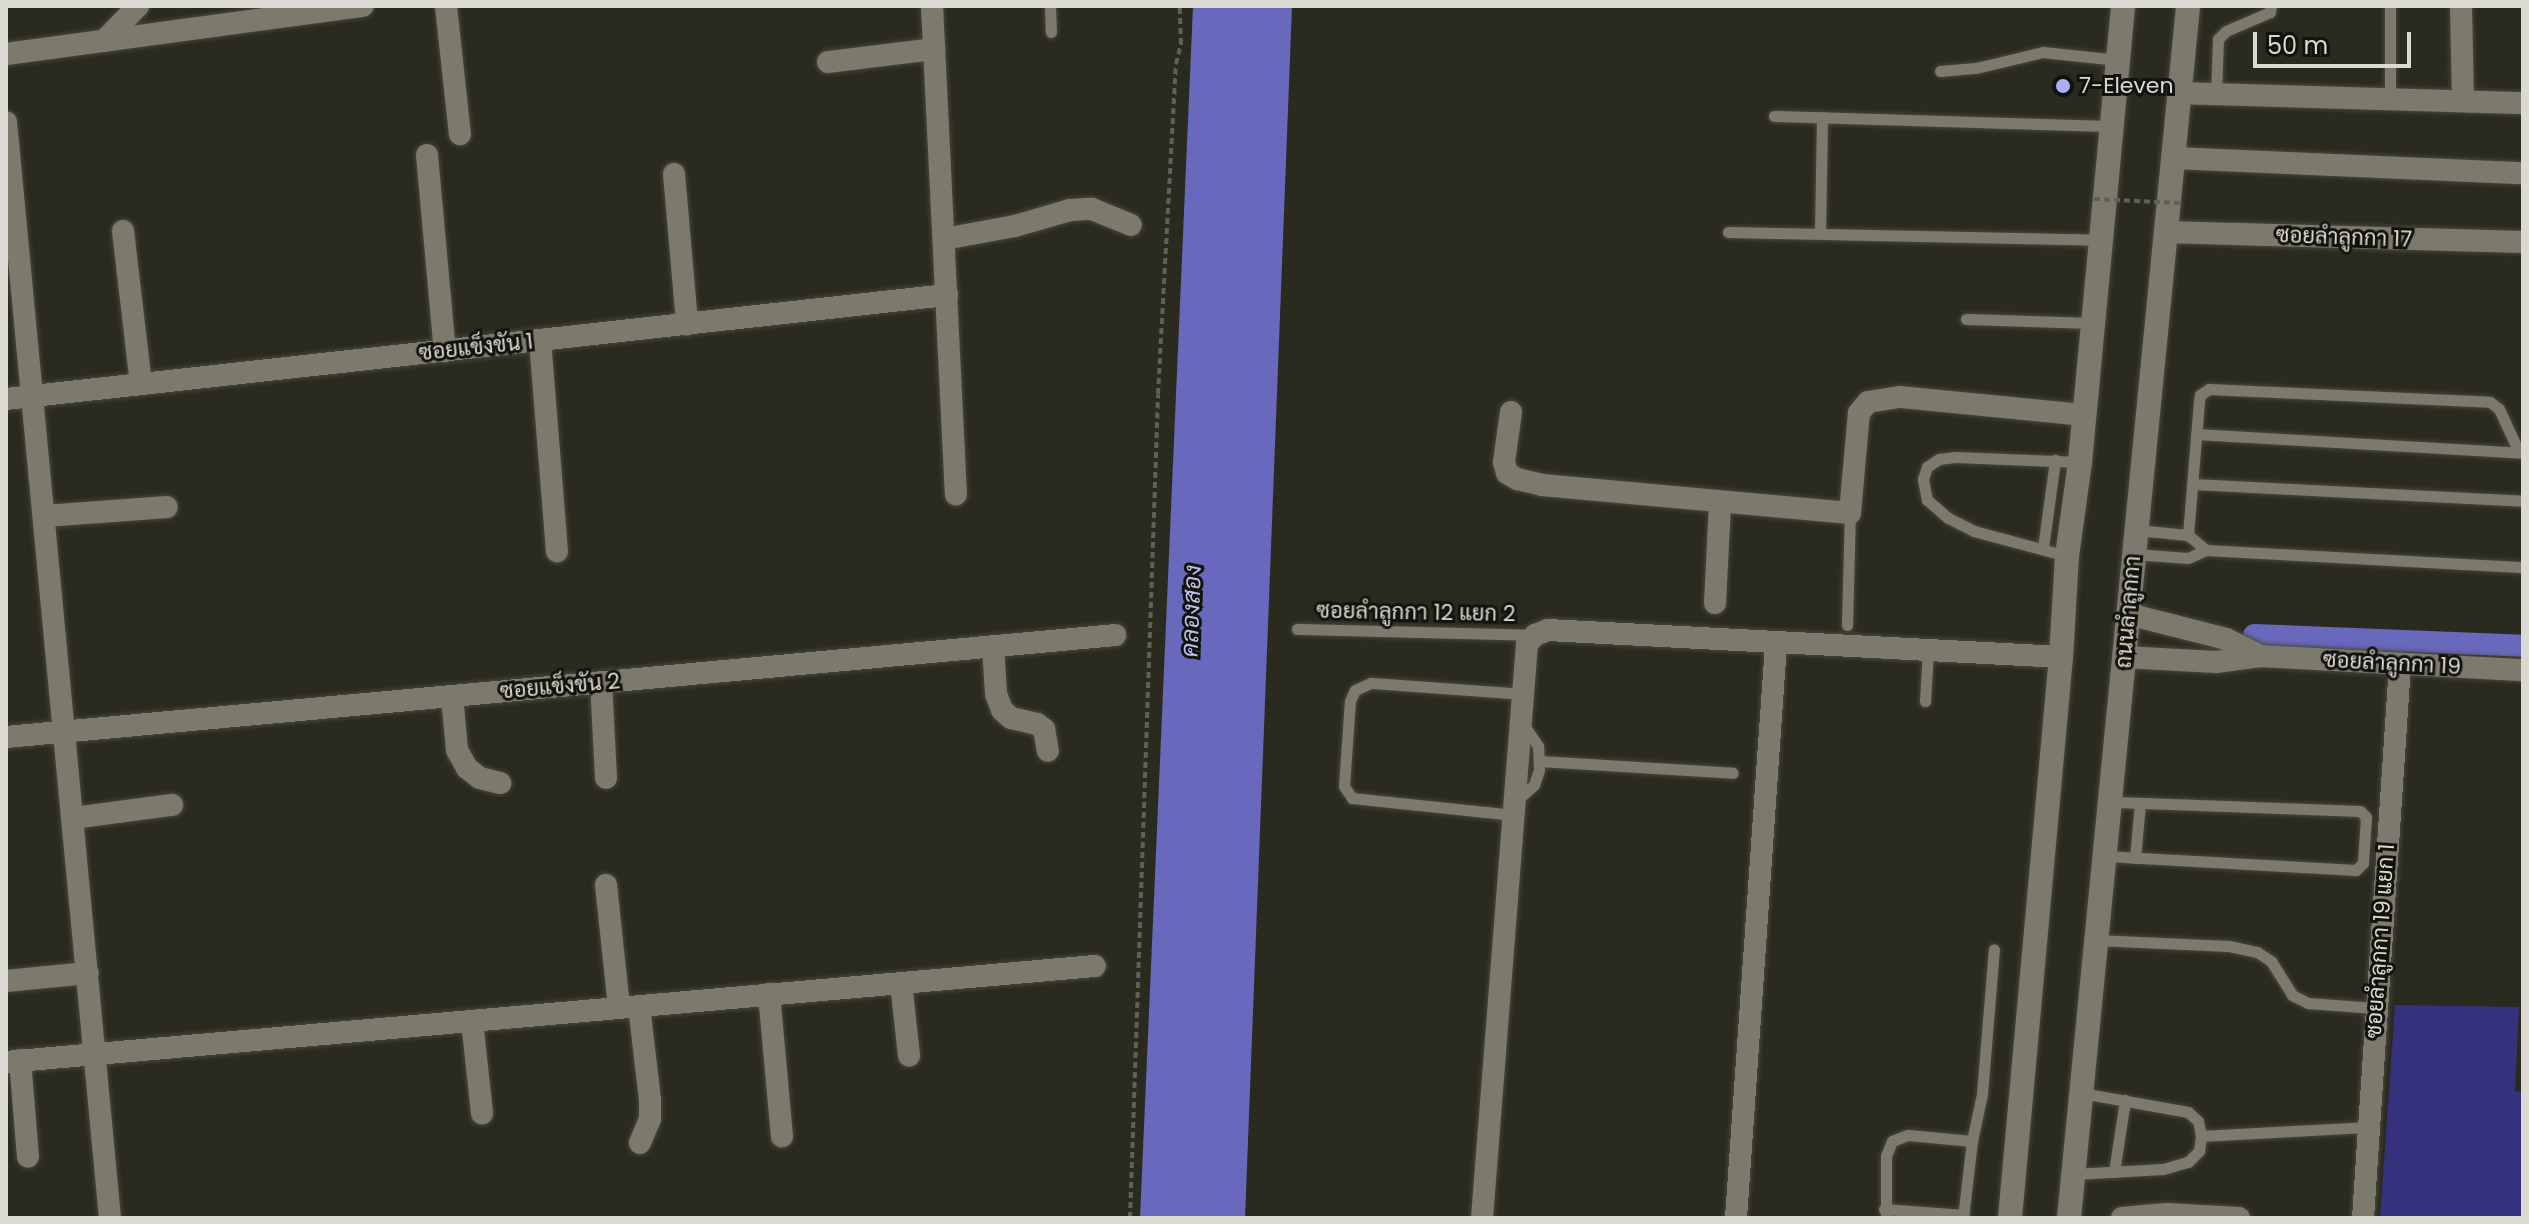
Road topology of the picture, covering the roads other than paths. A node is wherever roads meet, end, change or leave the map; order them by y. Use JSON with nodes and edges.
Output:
{"nodes":[{"id":1,"x":138,"y":6,"type":"edge"},
{"id":2,"x":363,"y":6,"type":"edge"},
{"id":3,"x":446,"y":6,"type":"edge"},
{"id":4,"x":932,"y":6,"type":"edge"},
{"id":5,"x":1050,"y":6,"type":"edge"},
{"id":6,"x":2123,"y":6,"type":"edge"},
{"id":7,"x":2188,"y":6,"type":"edge"},
{"id":8,"x":2271,"y":6,"type":"edge"},
{"id":9,"x":2390,"y":6,"type":"edge"},
{"id":10,"x":2461,"y":6,"type":"edge"},
{"id":11,"x":1051,"y":32,"type":"dead end"},
{"id":12,"x":104,"y":41,"type":"junction"},
{"id":13,"x":934,"y":49,"type":"junction"},
{"id":14,"x":6,"y":54,"type":"edge"},
{"id":15,"x":2118,"y":60,"type":"junction"},
{"id":16,"x":828,"y":62,"type":"dead end"},
{"id":17,"x":1940,"y":71,"type":"dead end"},
{"id":18,"x":2179,"y":93,"type":"junction"},
{"id":19,"x":2216,"y":94,"type":"junction"},
{"id":20,"x":2390,"y":99,"type":"junction"},
{"id":21,"x":2463,"y":101,"type":"junction"},
{"id":22,"x":2523,"y":103,"type":"edge"},
{"id":23,"x":1774,"y":116,"type":"dead end"},
{"id":24,"x":1822,"y":117,"type":"junction"},
{"id":25,"x":6,"y":122,"type":"edge"},
{"id":26,"x":2112,"y":126,"type":"junction"},
{"id":27,"x":460,"y":134,"type":"dead end"},
{"id":28,"x":427,"y":155,"type":"dead end"},
{"id":29,"x":2173,"y":158,"type":"junction"},
{"id":30,"x":2523,"y":173,"type":"edge"},
{"id":31,"x":674,"y":174,"type":"dead end"},
{"id":32,"x":1131,"y":225,"type":"dead end"},
{"id":33,"x":123,"y":231,"type":"dead end"},
{"id":34,"x":1728,"y":232,"type":"dead end"},
{"id":35,"x":2165,"y":232,"type":"junction"},
{"id":36,"x":1820,"y":233,"type":"junction"},
{"id":37,"x":944,"y":239,"type":"junction"},
{"id":38,"x":2100,"y":240,"type":"junction"},
{"id":39,"x":2523,"y":242,"type":"edge"},
{"id":40,"x":947,"y":295,"type":"junction"},
{"id":41,"x":1966,"y":319,"type":"dead end"},
{"id":42,"x":2093,"y":323,"type":"junction"},
{"id":43,"x":687,"y":324,"type":"junction"},
{"id":44,"x":540,"y":340,"type":"junction"},
{"id":45,"x":445,"y":351,"type":"junction"},
{"id":46,"x":141,"y":384,"type":"junction"},
{"id":47,"x":34,"y":396,"type":"junction"},
{"id":48,"x":6,"y":399,"type":"edge"},
{"id":49,"x":1511,"y":412,"type":"dead end"},
{"id":50,"x":2084,"y":415,"type":"junction"},
{"id":51,"x":2196,"y":434,"type":"junction"},
{"id":52,"x":2521,"y":452,"type":"edge"},
{"id":53,"x":2055,"y":460,"type":"junction"},
{"id":54,"x":2080,"y":462,"type":"junction"},
{"id":55,"x":2193,"y":484,"type":"junction"},
{"id":56,"x":956,"y":494,"type":"dead end"},
{"id":57,"x":2523,"y":501,"type":"edge"},
{"id":58,"x":1720,"y":503,"type":"junction"},
{"id":59,"x":167,"y":507,"type":"dead end"},
{"id":60,"x":1850,"y":513,"type":"junction"},
{"id":61,"x":45,"y":516,"type":"junction"},
{"id":62,"x":2188,"y":535,"type":"junction"},
{"id":63,"x":2135,"y":542,"type":"junction"},
{"id":64,"x":2043,"y":548,"type":"junction"},
{"id":65,"x":2206,"y":550,"type":"junction"},
{"id":66,"x":557,"y":551,"type":"dead end"},
{"id":67,"x":2067,"y":556,"type":"junction"},
{"id":68,"x":2523,"y":567,"type":"edge"},
{"id":69,"x":1715,"y":603,"type":"dead end"},
{"id":70,"x":2128,"y":614,"type":"junction"},
{"id":71,"x":1847,"y":625,"type":"dead end"},
{"id":72,"x":1297,"y":629,"type":"dead end"},
{"id":73,"x":1115,"y":635,"type":"dead end"},
{"id":74,"x":1535,"y":635,"type":"junction"},
{"id":75,"x":1776,"y":644,"type":"junction"},
{"id":76,"x":993,"y":646,"type":"junction"},
{"id":77,"x":1928,"y":651,"type":"junction"},
{"id":78,"x":2261,"y":656,"type":"junction"},
{"id":79,"x":2061,"y":657,"type":"junction"},
{"id":80,"x":2124,"y":657,"type":"junction"},
{"id":81,"x":2400,"y":665,"type":"junction"},
{"id":82,"x":2523,"y":670,"type":"edge"},
{"id":83,"x":601,"y":682,"type":"junction"},
{"id":84,"x":1523,"y":694,"type":"junction"},
{"id":85,"x":452,"y":696,"type":"junction"},
{"id":86,"x":1925,"y":701,"type":"dead end"},
{"id":87,"x":1521,"y":721,"type":"junction"},
{"id":88,"x":66,"y":731,"type":"junction"},
{"id":89,"x":6,"y":737,"type":"edge"},
{"id":90,"x":1048,"y":751,"type":"dead end"},
{"id":91,"x":1539,"y":761,"type":"junction"},
{"id":92,"x":1733,"y":773,"type":"dead end"},
{"id":93,"x":606,"y":778,"type":"dead end"},
{"id":94,"x":500,"y":783,"type":"dead end"},
{"id":95,"x":2110,"y":802,"type":"junction"},
{"id":96,"x":2140,"y":803,"type":"junction"},
{"id":97,"x":172,"y":805,"type":"dead end"},
{"id":98,"x":1514,"y":808,"type":"junction"},
{"id":99,"x":74,"y":818,"type":"junction"},
{"id":100,"x":2105,"y":856,"type":"junction"},
{"id":101,"x":2135,"y":858,"type":"junction"},
{"id":102,"x":606,"y":885,"type":"dead end"},
{"id":103,"x":2096,"y":940,"type":"junction"},
{"id":104,"x":1994,"y":949,"type":"dead end"},
{"id":105,"x":1095,"y":966,"type":"dead end"},
{"id":106,"x":88,"y":973,"type":"junction"},
{"id":107,"x":6,"y":981,"type":"edge"},
{"id":108,"x":901,"y":983,"type":"junction"},
{"id":109,"x":769,"y":994,"type":"junction"},
{"id":110,"x":629,"y":1006,"type":"junction"},
{"id":111,"x":2375,"y":1008,"type":"junction"},
{"id":112,"x":472,"y":1021,"type":"junction"},
{"id":113,"x":96,"y":1054,"type":"junction"},
{"id":114,"x":909,"y":1056,"type":"dead end"},
{"id":115,"x":13,"y":1061,"type":"edge"},
{"id":116,"x":2081,"y":1093,"type":"junction"},
{"id":117,"x":2125,"y":1100,"type":"junction"},
{"id":118,"x":482,"y":1113,"type":"dead end"},
{"id":119,"x":2369,"y":1127,"type":"junction"},
{"id":120,"x":782,"y":1136,"type":"dead end"},
{"id":121,"x":2201,"y":1136,"type":"junction"},
{"id":122,"x":1972,"y":1141,"type":"junction"},
{"id":123,"x":640,"y":1143,"type":"dead end"},
{"id":124,"x":28,"y":1157,"type":"dead end"},
{"id":125,"x":2114,"y":1172,"type":"junction"},
{"id":126,"x":2074,"y":1174,"type":"junction"},
{"id":127,"x":1885,"y":1214,"type":"edge"},
{"id":128,"x":1964,"y":1216,"type":"edge"},
{"id":129,"x":110,"y":1218,"type":"edge"},
{"id":130,"x":1482,"y":1218,"type":"edge"},
{"id":131,"x":1736,"y":1218,"type":"edge"},
{"id":132,"x":2010,"y":1218,"type":"edge"},
{"id":133,"x":2069,"y":1218,"type":"edge"},
{"id":134,"x":2122,"y":1218,"type":"edge"},
{"id":135,"x":2239,"y":1218,"type":"edge"},
{"id":136,"x":2363,"y":1218,"type":"edge"}],
"edges":[{"from":1,"to":12,"type":"street"},
{"from":2,"to":12,"type":"street"},
{"from":3,"to":27,"type":"street"},
{"from":4,"to":13,"type":"street"},
{"from":5,"to":11,"type":"lane"},
{"from":6,"to":15,"type":"main road"},
{"from":7,"to":18,"type":"main road","name":"ถนนลำลูกกา"},
{"from":8,"to":19,"type":"lane"},
{"from":9,"to":20,"type":"lane"},
{"from":10,"to":21,"type":"street"},
{"from":12,"to":14,"type":"street"},
{"from":13,"to":16,"type":"street"},
{"from":13,"to":37,"type":"street"},
{"from":15,"to":17,"type":"lane"},
{"from":15,"to":26,"type":"main road"},
{"from":18,"to":19,"type":"street"},
{"from":18,"to":29,"type":"main road","name":"ถนนลำลูกกา"},
{"from":19,"to":20,"type":"street"},
{"from":20,"to":21,"type":"street"},
{"from":21,"to":22,"type":"street"},
{"from":23,"to":24,"type":"lane"},
{"from":24,"to":26,"type":"lane"},
{"from":24,"to":36,"type":"lane"},
{"from":25,"to":47,"type":"street"},
{"from":26,"to":38,"type":"main road"},
{"from":28,"to":45,"type":"street"},
{"from":29,"to":30,"type":"street"},
{"from":29,"to":35,"type":"main road","name":"ถนนลำลูกกา"},
{"from":31,"to":43,"type":"street"},
{"from":32,"to":37,"type":"street"},
{"from":33,"to":46,"type":"street"},
{"from":34,"to":36,"type":"lane"},
{"from":35,"to":39,"type":"street","name":"ซอยลำลูกกา 17"},
{"from":35,"to":63,"type":"main road","name":"ถนนลำลูกกา"},
{"from":36,"to":38,"type":"lane"},
{"from":37,"to":40,"type":"street"},
{"from":38,"to":42,"type":"main road"},
{"from":40,"to":43,"type":"street","name":"ซอยแข็งขัน 1"},
{"from":40,"to":56,"type":"street"},
{"from":41,"to":42,"type":"lane"},
{"from":42,"to":50,"type":"main road"},
{"from":43,"to":44,"type":"street","name":"ซอยแข็งขัน 1"},
{"from":44,"to":45,"type":"street","name":"ซอยแข็งขัน 1"},
{"from":44,"to":66,"type":"street"},
{"from":45,"to":46,"type":"street","name":"ซอยแข็งขัน 1"},
{"from":46,"to":47,"type":"street","name":"ซอยแข็งขัน 1"},
{"from":47,"to":48,"type":"street","name":"ซอยแข็งขัน 1"},
{"from":47,"to":61,"type":"street"},
{"from":49,"to":58,"type":"street"},
{"from":50,"to":54,"type":"main road"},
{"from":50,"to":60,"type":"street"},
{"from":51,"to":52,"type":"lane"},
{"from":51,"to":52,"type":"lane"},
{"from":51,"to":55,"type":"lane"},
{"from":53,"to":54,"type":"lane"},
{"from":53,"to":64,"type":"lane"},
{"from":53,"to":64,"type":"lane"},
{"from":54,"to":67,"type":"main road"},
{"from":55,"to":57,"type":"lane"},
{"from":55,"to":62,"type":"lane"},
{"from":58,"to":60,"type":"street"},
{"from":58,"to":69,"type":"street"},
{"from":59,"to":61,"type":"street"},
{"from":60,"to":71,"type":"lane"},
{"from":61,"to":88,"type":"street"},
{"from":62,"to":63,"type":"lane"},
{"from":62,"to":65,"type":"lane"},
{"from":63,"to":65,"type":"lane"},
{"from":63,"to":70,"type":"main road","name":"ถนนลำลูกกา"},
{"from":64,"to":67,"type":"lane"},
{"from":65,"to":68,"type":"lane"},
{"from":67,"to":79,"type":"main road"},
{"from":70,"to":78,"type":"street"},
{"from":70,"to":80,"type":"main road","name":"ถนนลำลูกกา"},
{"from":72,"to":74,"type":"lane","name":"ซอยลําลูกกา 12 แยก 2"},
{"from":73,"to":76,"type":"street","name":"ซอยแข็งขัน 2"},
{"from":74,"to":75,"type":"street"},
{"from":74,"to":84,"type":"street"},
{"from":75,"to":77,"type":"street"},
{"from":75,"to":131,"type":"street"},
{"from":76,"to":83,"type":"street","name":"ซอยแข็งขัน 2"},
{"from":76,"to":90,"type":"street"},
{"from":77,"to":79,"type":"street"},
{"from":77,"to":86,"type":"lane"},
{"from":78,"to":80,"type":"street"},
{"from":78,"to":81,"type":"street","name":"ซอยลำลูกกา 19"},
{"from":79,"to":132,"type":"main road"},
{"from":80,"to":95,"type":"main road","name":"ถนนลำลูกกา"},
{"from":81,"to":82,"type":"street","name":"ซอยลำลูกกา 19"},
{"from":81,"to":111,"type":"street","name":"ซอยลำลูกกา 19 แยก 1"},
{"from":83,"to":85,"type":"street","name":"ซอยแข็งขัน 2"},
{"from":83,"to":93,"type":"street"},
{"from":84,"to":87,"type":"street"},
{"from":84,"to":98,"type":"lane"},
{"from":85,"to":88,"type":"street","name":"ซอยแข็งขัน 2"},
{"from":85,"to":94,"type":"street"},
{"from":87,"to":91,"type":"lane"},
{"from":87,"to":98,"type":"street"},
{"from":88,"to":89,"type":"street","name":"ซอยแข็งขัน 2"},
{"from":88,"to":99,"type":"street"},
{"from":91,"to":92,"type":"lane"},
{"from":91,"to":98,"type":"lane"},
{"from":95,"to":96,"type":"lane"},
{"from":95,"to":100,"type":"main road","name":"ถนนลำลูกกา"},
{"from":96,"to":101,"type":"lane"},
{"from":96,"to":101,"type":"lane"},
{"from":97,"to":99,"type":"street"},
{"from":98,"to":130,"type":"street"},
{"from":99,"to":106,"type":"street"},
{"from":100,"to":101,"type":"lane"},
{"from":100,"to":103,"type":"main road","name":"ถนนลำลูกกา"},
{"from":102,"to":110,"type":"street"},
{"from":103,"to":111,"type":"lane"},
{"from":103,"to":116,"type":"main road","name":"ถนนลำลูกกา"},
{"from":104,"to":122,"type":"lane"},
{"from":105,"to":108,"type":"street"},
{"from":106,"to":107,"type":"street"},
{"from":106,"to":113,"type":"street"},
{"from":108,"to":109,"type":"street"},
{"from":108,"to":114,"type":"street"},
{"from":109,"to":110,"type":"street"},
{"from":109,"to":120,"type":"street"},
{"from":110,"to":112,"type":"street"},
{"from":110,"to":123,"type":"street"},
{"from":111,"to":119,"type":"street","name":"ซอยลำลูกกา 19 แยก 1"},
{"from":112,"to":113,"type":"street"},
{"from":112,"to":118,"type":"street"},
{"from":113,"to":115,"type":"street"},
{"from":113,"to":129,"type":"street"},
{"from":115,"to":124,"type":"street"},
{"from":116,"to":117,"type":"lane"},
{"from":116,"to":126,"type":"main road","name":"ถนนลำลูกกา"},
{"from":117,"to":121,"type":"lane"},
{"from":117,"to":125,"type":"lane"},
{"from":119,"to":121,"type":"lane"},
{"from":119,"to":136,"type":"street","name":"ซอยลำลูกกา 19 แยก 1"},
{"from":121,"to":125,"type":"lane"},
{"from":122,"to":127,"type":"lane"},
{"from":122,"to":128,"type":"lane"},
{"from":125,"to":126,"type":"lane"},
{"from":126,"to":133,"type":"main road","name":"ถนนลำลูกกา"},
{"from":127,"to":128,"type":"lane"},
{"from":134,"to":135,"type":"street"}]}
